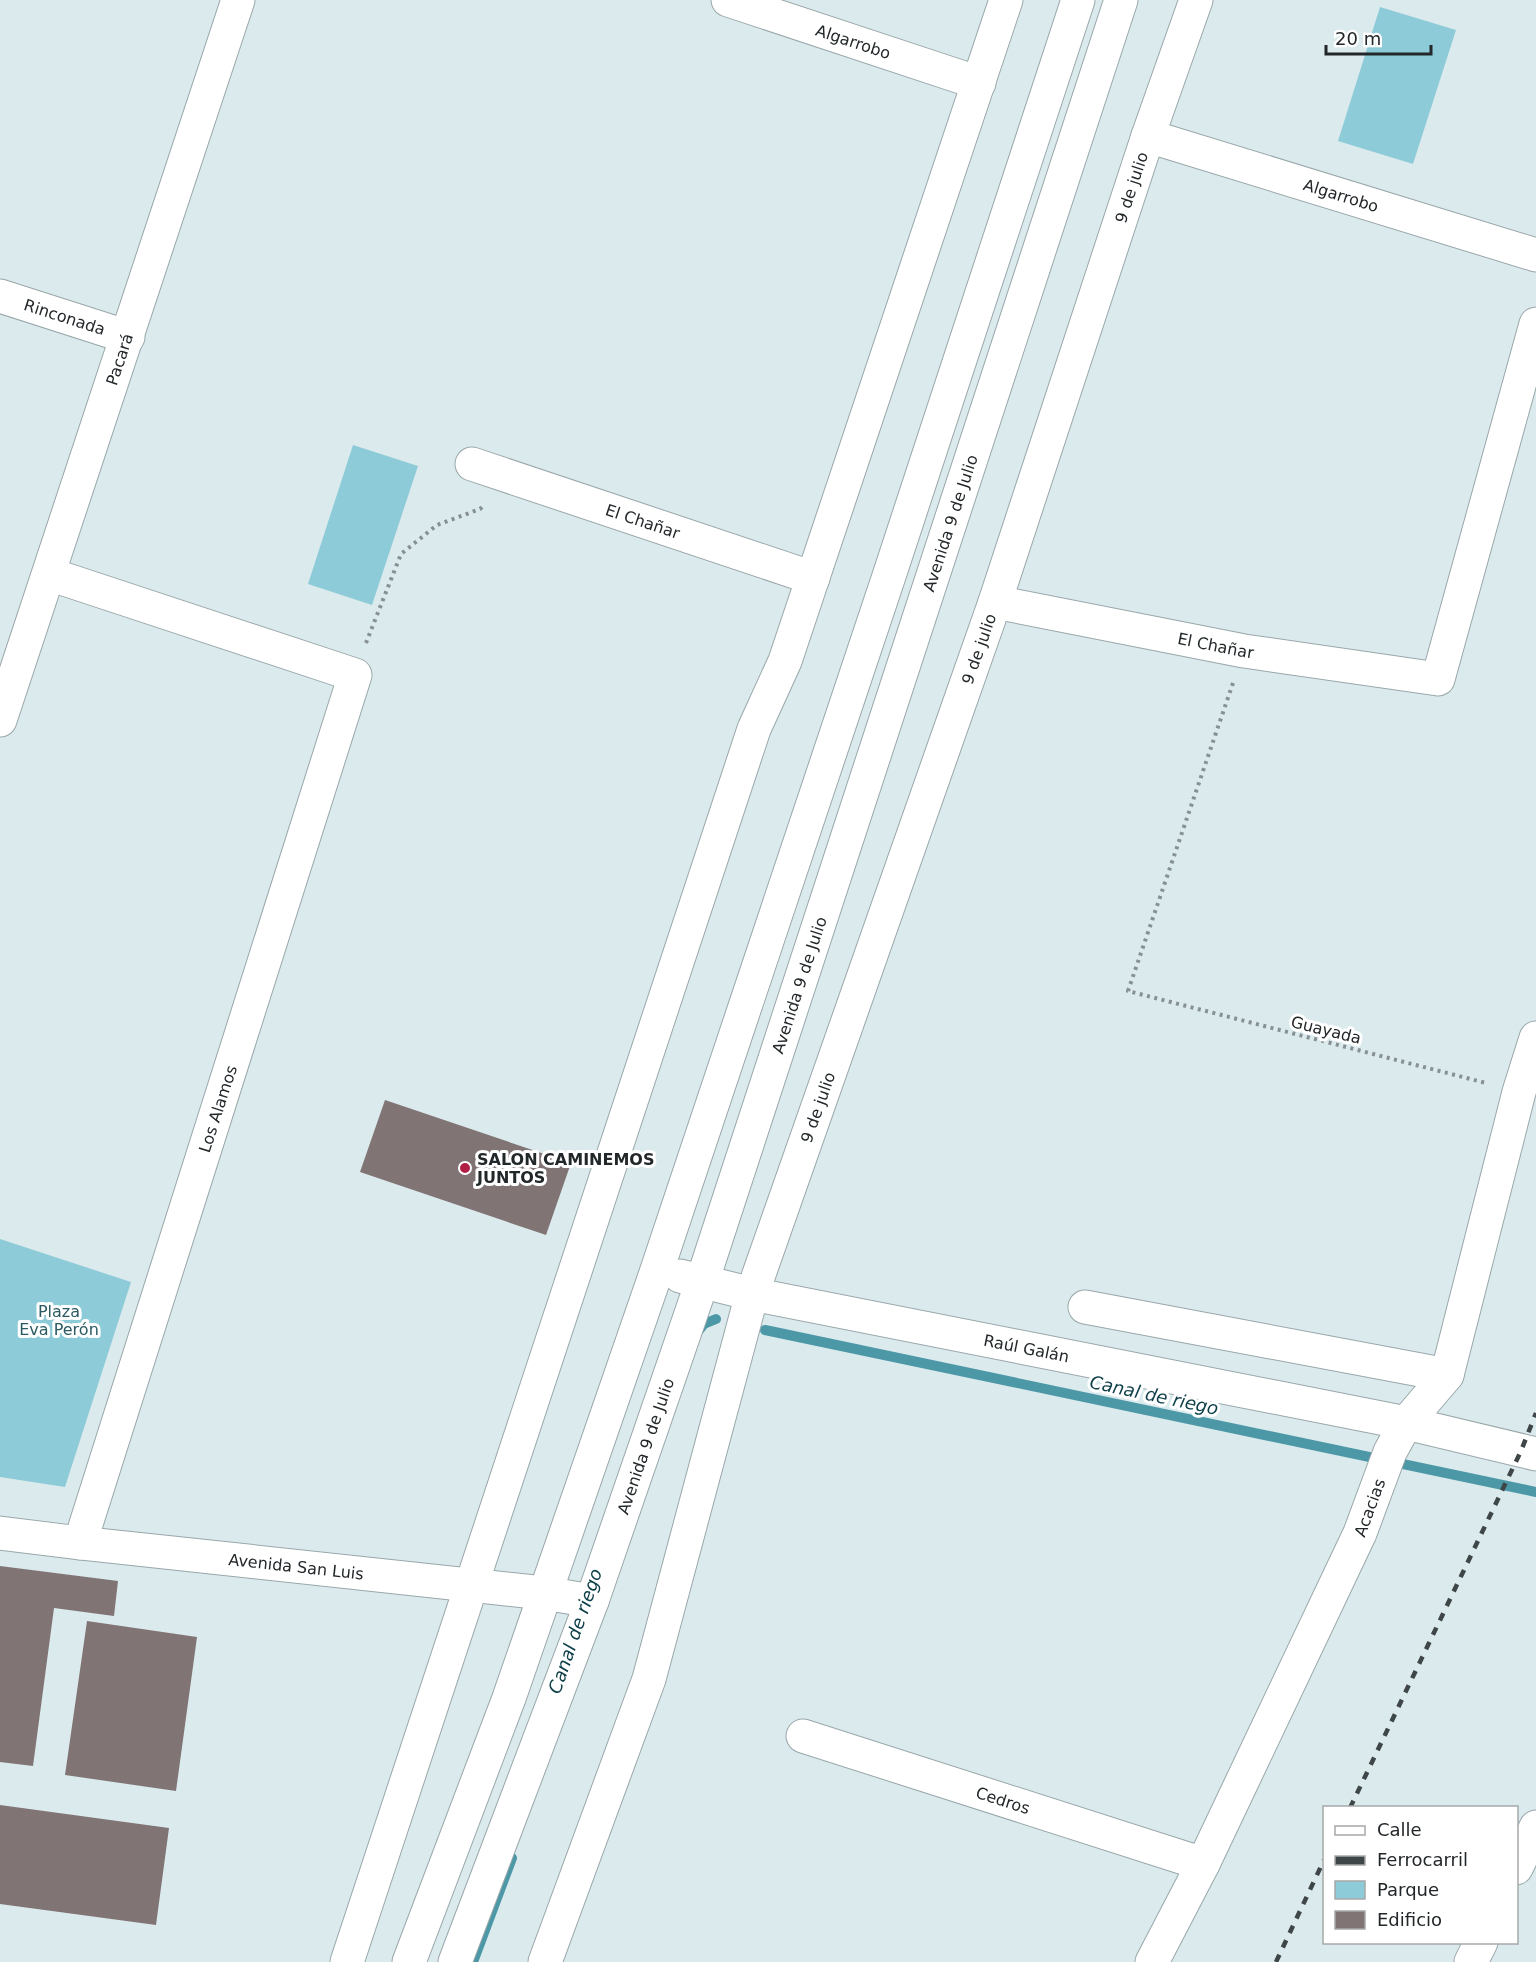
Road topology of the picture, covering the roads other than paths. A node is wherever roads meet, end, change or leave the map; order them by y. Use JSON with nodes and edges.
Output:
{"nodes":[{"id":1,"x":238,"y":0,"type":"edge"},
{"id":2,"x":728,"y":0,"type":"edge"},
{"id":3,"x":1006,"y":0,"type":"edge"},
{"id":4,"x":1078,"y":0,"type":"edge"},
{"id":5,"x":1121,"y":0,"type":"edge"},
{"id":6,"x":1196,"y":0,"type":"edge"},
{"id":7,"x":979,"y":83,"type":"junction"},
{"id":8,"x":1148,"y":135,"type":"junction"},
{"id":9,"x":1536,"y":255,"type":"edge"},
{"id":10,"x":0,"y":296,"type":"edge"},
{"id":11,"x":1536,"y":324,"type":"edge"},
{"id":12,"x":128,"y":337,"type":"junction"},
{"id":13,"x":472,"y":464,"type":"dead end"},
{"id":14,"x":49,"y":574,"type":"junction"},
{"id":15,"x":813,"y":578,"type":"junction"},
{"id":16,"x":995,"y":602,"type":"junction"},
{"id":17,"x":1,"y":716,"type":"edge"},
{"id":18,"x":1536,"y":1038,"type":"edge"},
{"id":19,"x":657,"y":1269,"type":"junction"},
{"id":20,"x":702,"y":1282,"type":"junction"},
{"id":21,"x":752,"y":1294,"type":"junction"},
{"id":22,"x":1085,"y":1307,"type":"dead end"},
{"id":23,"x":1447,"y":1375,"type":"junction"},
{"id":24,"x":1406,"y":1423,"type":"junction"},
{"id":25,"x":1536,"y":1454,"type":"edge"},
{"id":26,"x":0,"y":1533,"type":"edge"},
{"id":27,"x":80,"y":1543,"type":"junction"},
{"id":28,"x":472,"y":1585,"type":"junction"},
{"id":29,"x":544,"y":1593,"type":"junction"},
{"id":30,"x":592,"y":1601,"type":"junction"},
{"id":31,"x":803,"y":1736,"type":"dead end"},
{"id":32,"x":1536,"y":1827,"type":"edge"},
{"id":33,"x":1203,"y":1864,"type":"junction"},
{"id":34,"x":1518,"y":1864,"type":"edge"},
{"id":35,"x":1480,"y":1944,"type":"edge"},
{"id":36,"x":346,"y":1962,"type":"edge"},
{"id":37,"x":409,"y":1962,"type":"edge"},
{"id":38,"x":455,"y":1962,"type":"edge"},
{"id":39,"x":545,"y":1962,"type":"edge"},
{"id":40,"x":1152,"y":1962,"type":"edge"},
{"id":41,"x":1471,"y":1962,"type":"edge"}],
"edges":[{"from":1,"to":12,"type":"street","name":"Pacará"},
{"from":2,"to":7,"type":"street","name":"Algarrobo"},
{"from":3,"to":7,"type":"street"},
{"from":4,"to":19,"type":"street"},
{"from":5,"to":20,"type":"street","name":"Avenida 9 de Julio"},
{"from":6,"to":8,"type":"street","name":"9 de julio"},
{"from":7,"to":15,"type":"street"},
{"from":8,"to":9,"type":"street","name":"Algarrobo"},
{"from":8,"to":16,"type":"street","name":"9 de julio"},
{"from":10,"to":12,"type":"street","name":"Rinconada"},
{"from":11,"to":16,"type":"street","name":"El Chañar"},
{"from":12,"to":14,"type":"street","name":"Pacará"},
{"from":13,"to":15,"type":"street","name":"El Chañar"},
{"from":14,"to":17,"type":"street","name":"Pacará"},
{"from":14,"to":27,"type":"street","name":"Los Alamos"},
{"from":15,"to":28,"type":"street"},
{"from":16,"to":21,"type":"street","name":"9 de julio"},
{"from":18,"to":23,"type":"street","name":"Acacias"},
{"from":19,"to":20,"type":"street","name":"Raúl Galán"},
{"from":19,"to":29,"type":"street"},
{"from":20,"to":21,"type":"street","name":"Raúl Galán"},
{"from":20,"to":30,"type":"street","name":"Avenida 9 de Julio"},
{"from":21,"to":24,"type":"street","name":"Raúl Galán"},
{"from":21,"to":39,"type":"street","name":"9 de julio"},
{"from":22,"to":23,"type":"street"},
{"from":23,"to":24,"type":"street","name":"Acacias"},
{"from":24,"to":25,"type":"street","name":"Raúl Galán"},
{"from":24,"to":33,"type":"street","name":"Acacias"},
{"from":26,"to":27,"type":"street","name":"Avenida San Luis"},
{"from":27,"to":28,"type":"street","name":"Avenida San Luis"},
{"from":28,"to":29,"type":"street","name":"Avenida San Luis"},
{"from":28,"to":36,"type":"street"},
{"from":29,"to":30,"type":"street","name":"Avenida San Luis"},
{"from":29,"to":37,"type":"street"},
{"from":30,"to":38,"type":"street","name":"Avenida 9 de Julio"},
{"from":31,"to":33,"type":"street","name":"Cedros"},
{"from":32,"to":34,"type":"street"},
{"from":33,"to":40,"type":"street","name":"Acacias"},
{"from":35,"to":41,"type":"street"}]}
